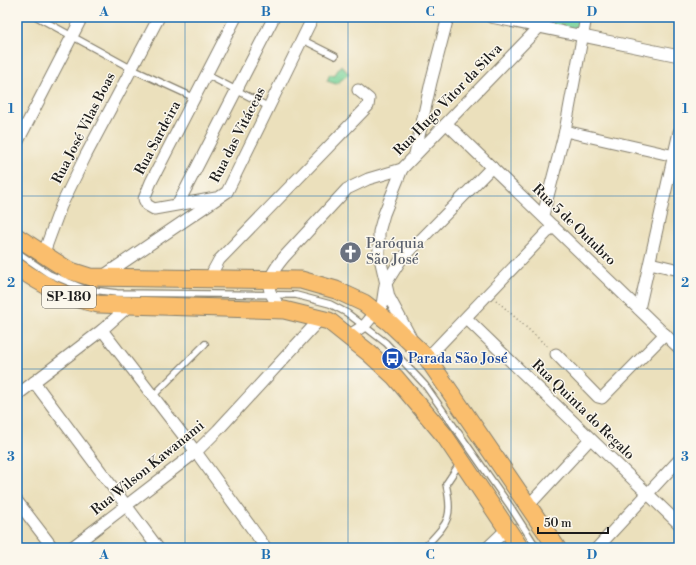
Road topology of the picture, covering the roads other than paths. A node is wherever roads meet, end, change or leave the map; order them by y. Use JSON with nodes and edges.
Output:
{"nodes":[{"id":1,"x":37,"y":17,"type":"edge"},
{"id":2,"x":82,"y":17,"type":"edge"},
{"id":3,"x":159,"y":17,"type":"edge"},
{"id":4,"x":236,"y":17,"type":"edge"},
{"id":5,"x":274,"y":17,"type":"edge"},
{"id":6,"x":313,"y":17,"type":"edge"},
{"id":7,"x":448,"y":17,"type":"edge"},
{"id":8,"x":491,"y":17,"type":"edge"},
{"id":9,"x":549,"y":17,"type":"edge"},
{"id":10,"x":586,"y":17,"type":"edge"},
{"id":11,"x":528,"y":21,"type":"edge"},
{"id":12,"x":540,"y":27,"type":"junction"},
{"id":13,"x":72,"y":36,"type":"junction"},
{"id":14,"x":582,"y":36,"type":"junction"},
{"id":15,"x":303,"y":40,"type":"junction"},
{"id":16,"x":335,"y":56,"type":"dead end"},
{"id":17,"x":679,"y":56,"type":"edge"},
{"id":18,"x":132,"y":69,"type":"junction"},
{"id":19,"x":207,"y":75,"type":"junction"},
{"id":20,"x":237,"y":90,"type":"junction"},
{"id":21,"x":358,"y":90,"type":"dead end"},
{"id":22,"x":195,"y":98,"type":"junction"},
{"id":23,"x":269,"y":107,"type":"junction"},
{"id":24,"x":447,"y":124,"type":"junction"},
{"id":25,"x":565,"y":131,"type":"junction"},
{"id":26,"x":679,"y":132,"type":"edge"},
{"id":27,"x":17,"y":143,"type":"edge"},
{"id":28,"x":415,"y":154,"type":"junction"},
{"id":29,"x":676,"y":156,"type":"edge"},
{"id":30,"x":492,"y":168,"type":"junction"},
{"id":31,"x":402,"y":169,"type":"junction"},
{"id":32,"x":221,"y":197,"type":"junction"},
{"id":33,"x":178,"y":204,"type":"junction"},
{"id":34,"x":544,"y":216,"type":"junction"},
{"id":35,"x":553,"y":226,"type":"junction"},
{"id":36,"x":17,"y":237,"type":"edge"},
{"id":37,"x":17,"y":252,"type":"edge"},
{"id":38,"x":43,"y":255,"type":"junction"},
{"id":39,"x":650,"y":263,"type":"junction"},
{"id":40,"x":17,"y":267,"type":"edge"},
{"id":41,"x":679,"y":270,"type":"edge"},
{"id":42,"x":97,"y":278,"type":"junction"},
{"id":43,"x":212,"y":280,"type":"junction"},
{"id":44,"x":385,"y":285,"type":"junction"},
{"id":45,"x":270,"y":286,"type":"junction"},
{"id":46,"x":107,"y":304,"type":"junction"},
{"id":47,"x":129,"y":306,"type":"junction"},
{"id":48,"x":639,"y":309,"type":"junction"},
{"id":49,"x":284,"y":310,"type":"junction"},
{"id":50,"x":377,"y":312,"type":"junction"},
{"id":51,"x":322,"y":318,"type":"junction"},
{"id":52,"x":466,"y":318,"type":"junction"},
{"id":53,"x":114,"y":320,"type":"junction"},
{"id":54,"x":365,"y":325,"type":"junction"},
{"id":55,"x":102,"y":330,"type":"junction"},
{"id":56,"x":665,"y":334,"type":"junction"},
{"id":57,"x":348,"y":336,"type":"junction"},
{"id":58,"x":205,"y":344,"type":"dead end"},
{"id":59,"x":415,"y":345,"type":"junction"},
{"id":60,"x":679,"y":348,"type":"edge"},
{"id":61,"x":556,"y":354,"type":"road end"},
{"id":62,"x":427,"y":358,"type":"junction"},
{"id":63,"x":34,"y":382,"type":"junction"},
{"id":64,"x":17,"y":394,"type":"edge"},
{"id":65,"x":153,"y":396,"type":"junction"},
{"id":66,"x":590,"y":439,"type":"junction"},
{"id":67,"x":196,"y":452,"type":"junction"},
{"id":68,"x":679,"y":460,"type":"edge"},
{"id":69,"x":462,"y":461,"type":"junction"},
{"id":70,"x":647,"y":493,"type":"junction"},
{"id":71,"x":17,"y":501,"type":"edge"},
{"id":72,"x":529,"y":505,"type":"junction"},
{"id":73,"x":126,"y":506,"type":"junction"},
{"id":74,"x":679,"y":524,"type":"edge"},
{"id":75,"x":507,"y":529,"type":"junction"},
{"id":76,"x":597,"y":547,"type":"edge"},
{"id":77,"x":53,"y":548,"type":"edge"},
{"id":78,"x":71,"y":548,"type":"edge"},
{"id":79,"x":158,"y":548,"type":"edge"},
{"id":80,"x":266,"y":548,"type":"edge"},
{"id":81,"x":424,"y":548,"type":"edge"},
{"id":82,"x":487,"y":548,"type":"edge"},
{"id":83,"x":520,"y":548,"type":"edge"},
{"id":84,"x":537,"y":548,"type":"edge"},
{"id":85,"x":557,"y":548,"type":"edge"}],
"edges":[{"from":1,"to":13,"type":"lane"},
{"from":2,"to":13,"type":"street"},
{"from":3,"to":18,"type":"street","name":"Rua José Vilas Boas"},
{"from":4,"to":19,"type":"street","name":"Rua Sardeira"},
{"from":5,"to":20,"type":"street"},
{"from":6,"to":15,"type":"street","name":"Rua das Vitáceas"},
{"from":7,"to":28,"type":"street"},
{"from":8,"to":11,"type":"street"},
{"from":9,"to":12,"type":"street","name":"Rua Hugo Vitor da Silva"},
{"from":10,"to":14,"type":"street"},
{"from":11,"to":12,"type":"street"},
{"from":12,"to":14,"type":"street"},
{"from":12,"to":24,"type":"street","name":"Rua Hugo Vitor da Silva"},
{"from":13,"to":18,"type":"lane"},
{"from":13,"to":27,"type":"street"},
{"from":14,"to":17,"type":"street"},
{"from":14,"to":25,"type":"street"},
{"from":15,"to":16,"type":"lane"},
{"from":15,"to":23,"type":"street","name":"Rua das Vitáceas"},
{"from":18,"to":22,"type":"lane"},
{"from":18,"to":38,"type":"street","name":"Rua José Vilas Boas"},
{"from":19,"to":20,"type":"lane"},
{"from":19,"to":22,"type":"street","name":"Rua Sardeira"},
{"from":20,"to":23,"type":"lane"},
{"from":20,"to":33,"type":"street"},
{"from":21,"to":43,"type":"street"},
{"from":22,"to":33,"type":"street","name":"Rua Sardeira"},
{"from":23,"to":32,"type":"street","name":"Rua das Vitáceas"},
{"from":24,"to":28,"type":"street","name":"Rua Hugo Vitor da Silva"},
{"from":24,"to":30,"type":"street","name":"Rua 5 de Outubro"},
{"from":25,"to":29,"type":"street"},
{"from":25,"to":34,"type":"street"},
{"from":26,"to":29,"type":"street"},
{"from":28,"to":31,"type":"street","name":"Rua Hugo Vitor da Silva"},
{"from":29,"to":39,"type":"street"},
{"from":30,"to":34,"type":"street","name":"Rua 5 de Outubro"},
{"from":30,"to":44,"type":"street"},
{"from":31,"to":44,"type":"street","name":"Rua Hugo Vitor da Silva"},
{"from":31,"to":45,"type":"street"},
{"from":32,"to":33,"type":"street","name":"Rua Sardeira"},
{"from":32,"to":42,"type":"street","name":"Rua das Vitáceas"},
{"from":34,"to":35,"type":"street","name":"Rua 5 de Outubro"},
{"from":35,"to":48,"type":"street","name":"Rua 5 de Outubro"},
{"from":35,"to":52,"type":"street"},
{"from":36,"to":38,"type":"main road"},
{"from":37,"to":45,"type":"lane"},
{"from":38,"to":42,"type":"main road"},
{"from":39,"to":41,"type":"street"},
{"from":39,"to":48,"type":"street"},
{"from":40,"to":46,"type":"main road","number":"SP-180"},
{"from":42,"to":43,"type":"main road"},
{"from":43,"to":45,"type":"main road"},
{"from":44,"to":50,"type":"street","name":"Rua Hugo Vitor da Silva"},
{"from":44,"to":59,"type":"street","name":"Rua Hugo Vitor da Silva"},
{"from":45,"to":49,"type":"street"},
{"from":45,"to":50,"type":"main road"},
{"from":45,"to":54,"type":"lane"},
{"from":46,"to":47,"type":"main road","number":"SP-180"},
{"from":46,"to":53,"type":"street"},
{"from":47,"to":49,"type":"main road"},
{"from":47,"to":53,"type":"street"},
{"from":48,"to":56,"type":"street","name":"Rua 5 de Outubro"},
{"from":49,"to":51,"type":"main road"},
{"from":50,"to":54,"type":"street","name":"Rua Hugo Vitor da Silva"},
{"from":50,"to":59,"type":"main road"},
{"from":51,"to":57,"type":"main road"},
{"from":51,"to":67,"type":"street","name":"Rua Wilson Kawanami"},
{"from":52,"to":62,"type":"street"},
{"from":52,"to":66,"type":"street","name":"Rua Quinta do Regalo"},
{"from":53,"to":55,"type":"street"},
{"from":54,"to":57,"type":"street","name":"Rua Hugo Vitor da Silva"},
{"from":54,"to":84,"type":"lane"},
{"from":55,"to":63,"type":"street"},
{"from":55,"to":65,"type":"street"},
{"from":56,"to":60,"type":"street","name":"Rua 5 de Outubro"},
{"from":56,"to":61,"type":"street"},
{"from":57,"to":69,"type":"main road"},
{"from":58,"to":65,"type":"lane"},
{"from":59,"to":62,"type":"main road"},
{"from":62,"to":72,"type":"main road"},
{"from":63,"to":64,"type":"street"},
{"from":63,"to":73,"type":"street"},
{"from":65,"to":67,"type":"street"},
{"from":66,"to":70,"type":"street","name":"Rua Quinta do Regalo"},
{"from":66,"to":72,"type":"street"},
{"from":67,"to":73,"type":"street","name":"Rua Wilson Kawanami"},
{"from":67,"to":80,"type":"street"},
{"from":68,"to":70,"type":"street"},
{"from":69,"to":75,"type":"main road"},
{"from":69,"to":81,"type":"lane"},
{"from":70,"to":74,"type":"street","name":"Rua Quinta do Regalo"},
{"from":70,"to":76,"type":"street"},
{"from":71,"to":77,"type":"street"},
{"from":72,"to":85,"type":"main road"},
{"from":73,"to":78,"type":"street","name":"Rua Wilson Kawanami"},
{"from":73,"to":79,"type":"street"},
{"from":75,"to":82,"type":"street"},
{"from":75,"to":83,"type":"main road"}]}
